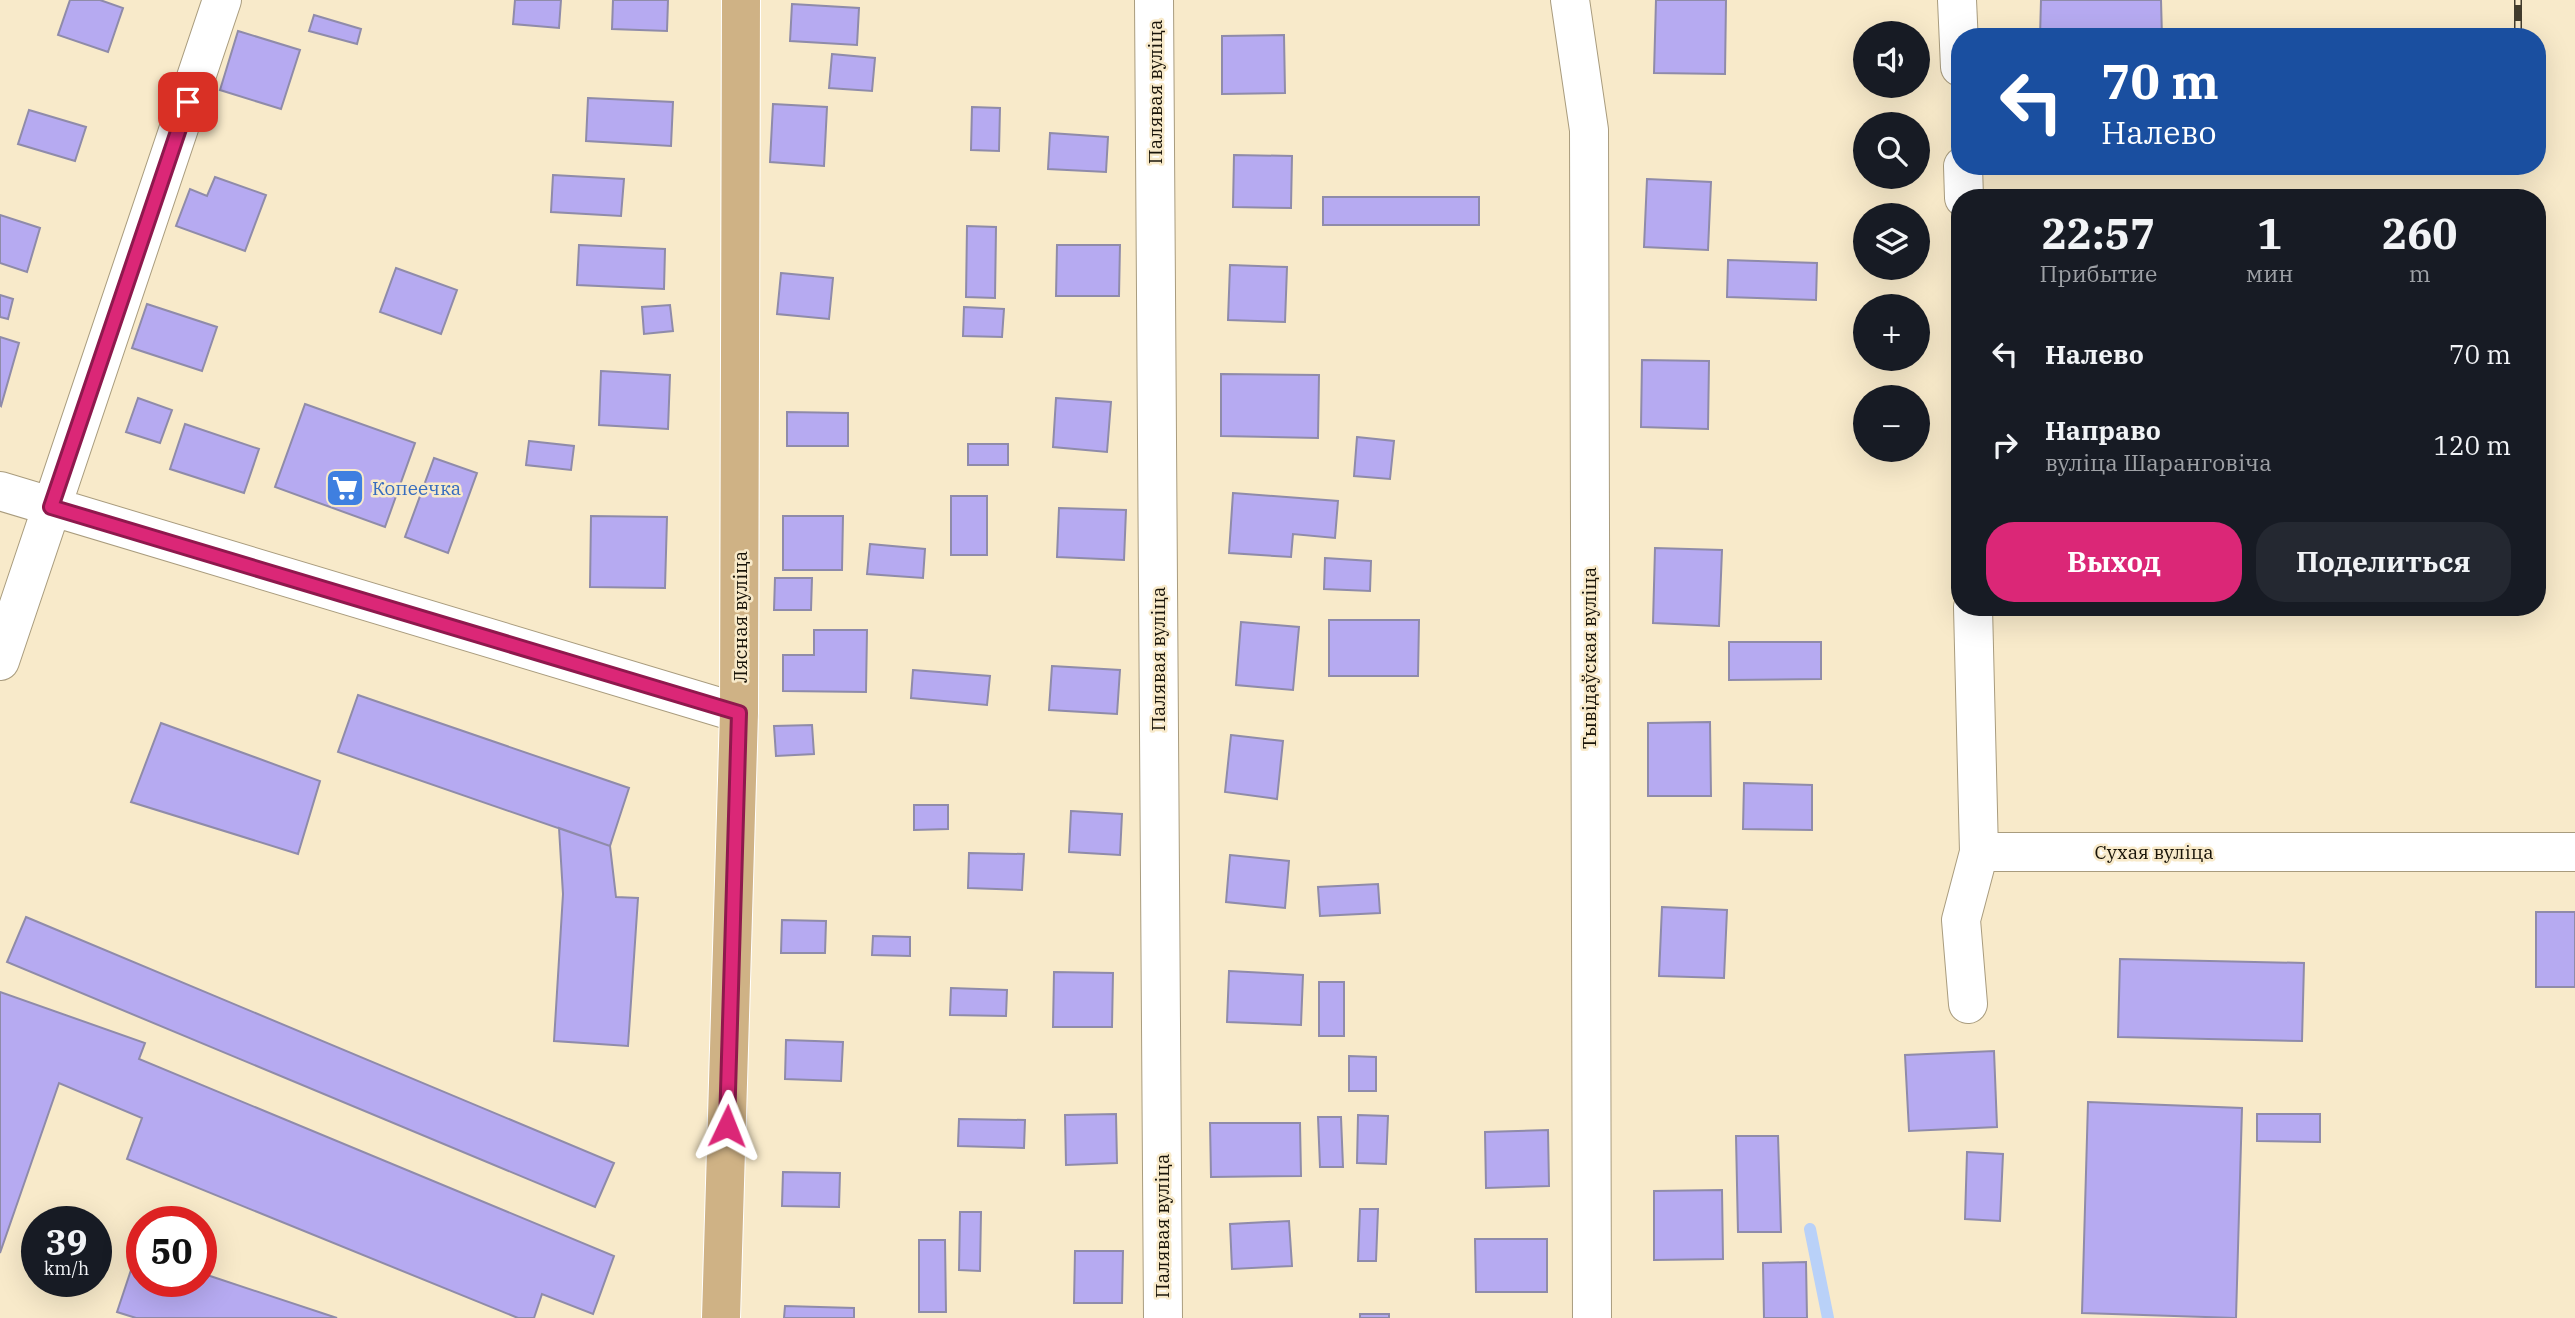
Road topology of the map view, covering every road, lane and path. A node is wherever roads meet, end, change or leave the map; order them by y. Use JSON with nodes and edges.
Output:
{"nodes":[{"id":1,"x":222,"y":0,"type":"edge"},
{"id":2,"x":741,"y":0,"type":"edge"},
{"id":3,"x":1154,"y":0,"type":"edge"},
{"id":4,"x":1570,"y":0,"type":"edge"},
{"id":5,"x":1956,"y":0,"type":"edge"},
{"id":6,"x":1958,"y":28,"type":"edge"},
{"id":7,"x":0,"y":491,"type":"edge"},
{"id":8,"x":51,"y":507,"type":"junction"},
{"id":9,"x":1973,"y":616,"type":"edge"},
{"id":10,"x":0,"y":661,"type":"edge"},
{"id":11,"x":739,"y":713,"type":"junction"},
{"id":12,"x":1979,"y":852,"type":"junction"},
{"id":13,"x":2575,"y":852,"type":"edge"},
{"id":14,"x":1968,"y":1004,"type":"dead end"},
{"id":15,"x":721,"y":1318,"type":"edge"},
{"id":16,"x":1163,"y":1318,"type":"edge"},
{"id":17,"x":1592,"y":1318,"type":"edge"}],
"edges":[{"from":1,"to":8,"type":"street"},
{"from":2,"to":11,"type":"main road","name":"Лясная вуліца"},
{"from":3,"to":16,"type":"street","name":"Палявая вуліца"},
{"from":4,"to":17,"type":"street","name":"Тывідаўская вуліца"},
{"from":5,"to":6,"type":"street"},
{"from":7,"to":8,"type":"street"},
{"from":8,"to":10,"type":"street"},
{"from":8,"to":11,"type":"street"},
{"from":9,"to":12,"type":"street"},
{"from":11,"to":15,"type":"main road","name":"Лясная вуліца"},
{"from":12,"to":13,"type":"street","name":"Сухая вуліца"},
{"from":12,"to":14,"type":"street"}]}
